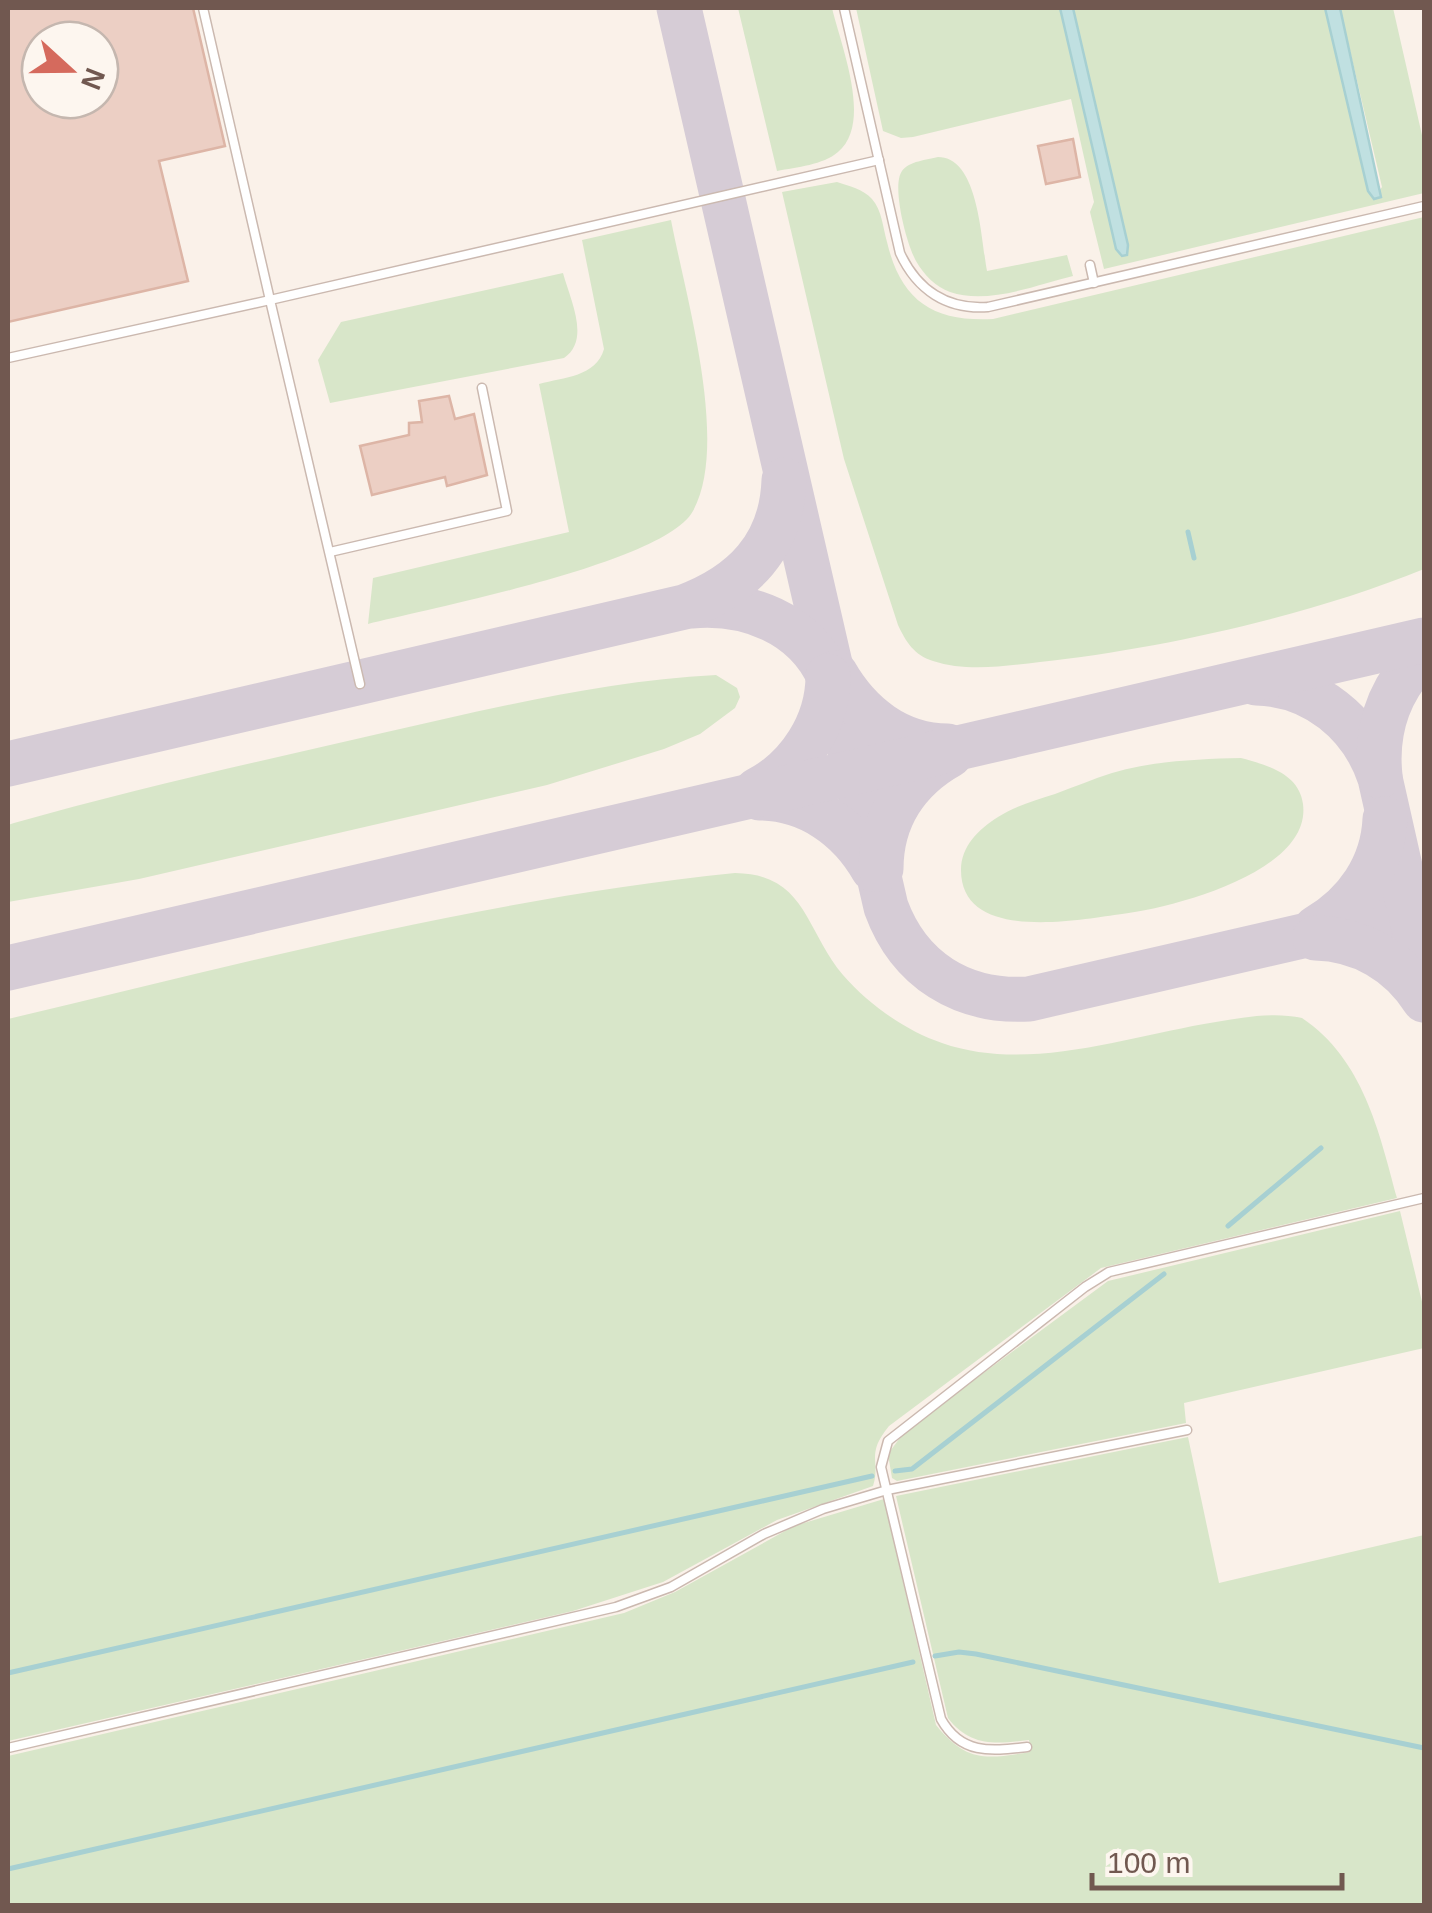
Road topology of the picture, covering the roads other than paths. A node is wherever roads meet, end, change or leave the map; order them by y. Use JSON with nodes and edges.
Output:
{"nodes":[{"id":1,"x":203,"y":8,"type":"edge"},
{"id":2,"x":844,"y":8,"type":"edge"},
{"id":3,"x":879,"y":160,"type":"junction"},
{"id":4,"x":1424,"y":206,"type":"edge"},
{"id":5,"x":1090,"y":265,"type":"dead end"},
{"id":6,"x":1094,"y":283,"type":"junction"},
{"id":7,"x":270,"y":300,"type":"junction"},
{"id":8,"x":8,"y":358,"type":"edge"},
{"id":9,"x":482,"y":388,"type":"dead end"},
{"id":10,"x":330,"y":552,"type":"junction"},
{"id":11,"x":360,"y":684,"type":"dead end"},
{"id":12,"x":1424,"y":1198,"type":"edge"},
{"id":13,"x":1188,"y":1430,"type":"dead end"},
{"id":14,"x":886,"y":1490,"type":"junction"},
{"id":15,"x":1027,"y":1747,"type":"dead end"},
{"id":16,"x":8,"y":1748,"type":"edge"}],
"edges":[{"from":1,"to":7,"type":"lane"},
{"from":2,"to":3,"type":"lane"},
{"from":3,"to":6,"type":"lane"},
{"from":3,"to":7,"type":"lane"},
{"from":4,"to":6,"type":"lane"},
{"from":5,"to":6,"type":"lane"},
{"from":7,"to":8,"type":"lane"},
{"from":7,"to":10,"type":"lane"},
{"from":9,"to":10,"type":"lane"},
{"from":10,"to":11,"type":"lane"},
{"from":12,"to":14,"type":"lane"},
{"from":13,"to":14,"type":"lane"},
{"from":14,"to":15,"type":"lane"},
{"from":14,"to":16,"type":"lane"}]}
